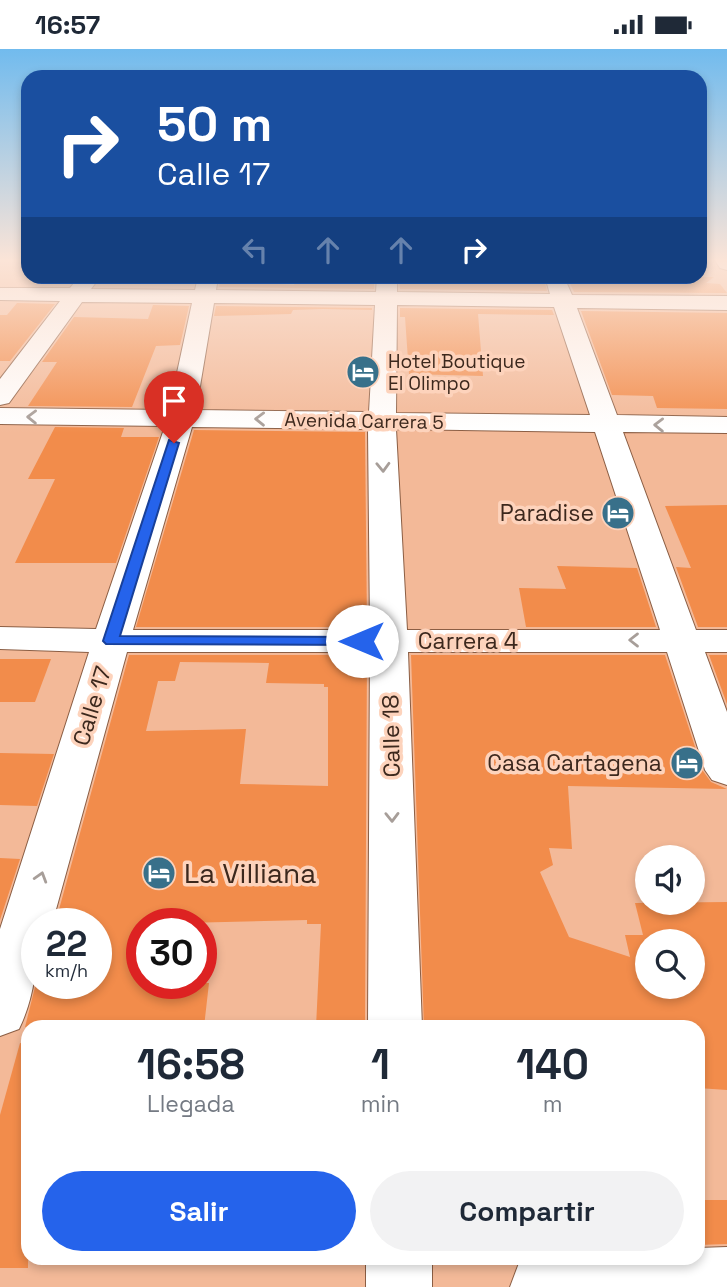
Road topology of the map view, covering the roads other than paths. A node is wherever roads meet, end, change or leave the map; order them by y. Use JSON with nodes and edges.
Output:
{"nodes":[{"id":1,"x":60,"y":317,"type":"edge"},
{"id":2,"x":200,"y":317,"type":"edge"},
{"id":3,"x":386,"y":317,"type":"edge"},
{"id":4,"x":569,"y":317,"type":"edge"},
{"id":5,"x":0,"y":397,"type":"edge"},
{"id":6,"x":0,"y":416,"type":"edge"},
{"id":7,"x":181,"y":418,"type":"junction"},
{"id":8,"x":382,"y":421,"type":"junction"},
{"id":9,"x":604,"y":424,"type":"junction"},
{"id":10,"x":727,"y":425,"type":"edge"},
{"id":11,"x":0,"y":638,"type":"edge"},
{"id":12,"x":682,"y":640,"type":"junction"},
{"id":13,"x":111,"y":641,"type":"junction"},
{"id":14,"x":727,"y":641,"type":"edge"},
{"id":15,"x":389,"y":642,"type":"junction"},
{"id":16,"x":727,"y":770,"type":"edge"},
{"id":17,"x":0,"y":1013,"type":"edge"},
{"id":18,"x":395,"y":1020,"type":"edge"},
{"id":19,"x":399,"y":1265,"type":"edge"},
{"id":20,"x":727,"y":1280,"type":"edge"},
{"id":21,"x":399,"y":1287,"type":"edge"},
{"id":22,"x":543,"y":1287,"type":"edge"}],
"edges":[{"from":1,"to":5,"type":"street"},
{"from":2,"to":7,"type":"street","name":"Calle 17"},
{"from":3,"to":8,"type":"street","name":"Calle 18"},
{"from":4,"to":9,"type":"street"},
{"from":7,"to":6,"type":"street","name":"Avenida Carrera 5","one_way":true},
{"from":8,"to":7,"type":"street","name":"Avenida Carrera 5","one_way":true},
{"from":7,"to":13,"type":"street","name":"Calle 17"},
{"from":8,"to":9,"type":"street","name":"Avenida Carrera 5"},
{"from":8,"to":15,"type":"street","name":"Calle 18","one_way":true},
{"from":10,"to":9,"type":"street","name":"Avenida Carrera 5","one_way":true},
{"from":9,"to":12,"type":"street"},
{"from":11,"to":13,"type":"street","name":"Carrera 4"},
{"from":12,"to":14,"type":"street","name":"Carrera 4"},
{"from":12,"to":15,"type":"street","name":"Carrera 4","one_way":true},
{"from":12,"to":16,"type":"street"},
{"from":13,"to":15,"type":"street","name":"Carrera 4"},
{"from":17,"to":13,"type":"street","name":"Calle 17","one_way":true},
{"from":15,"to":18,"type":"street","name":"Calle 18","one_way":true},
{"from":19,"to":21,"type":"street"},
{"from":20,"to":22,"type":"street"}]}
